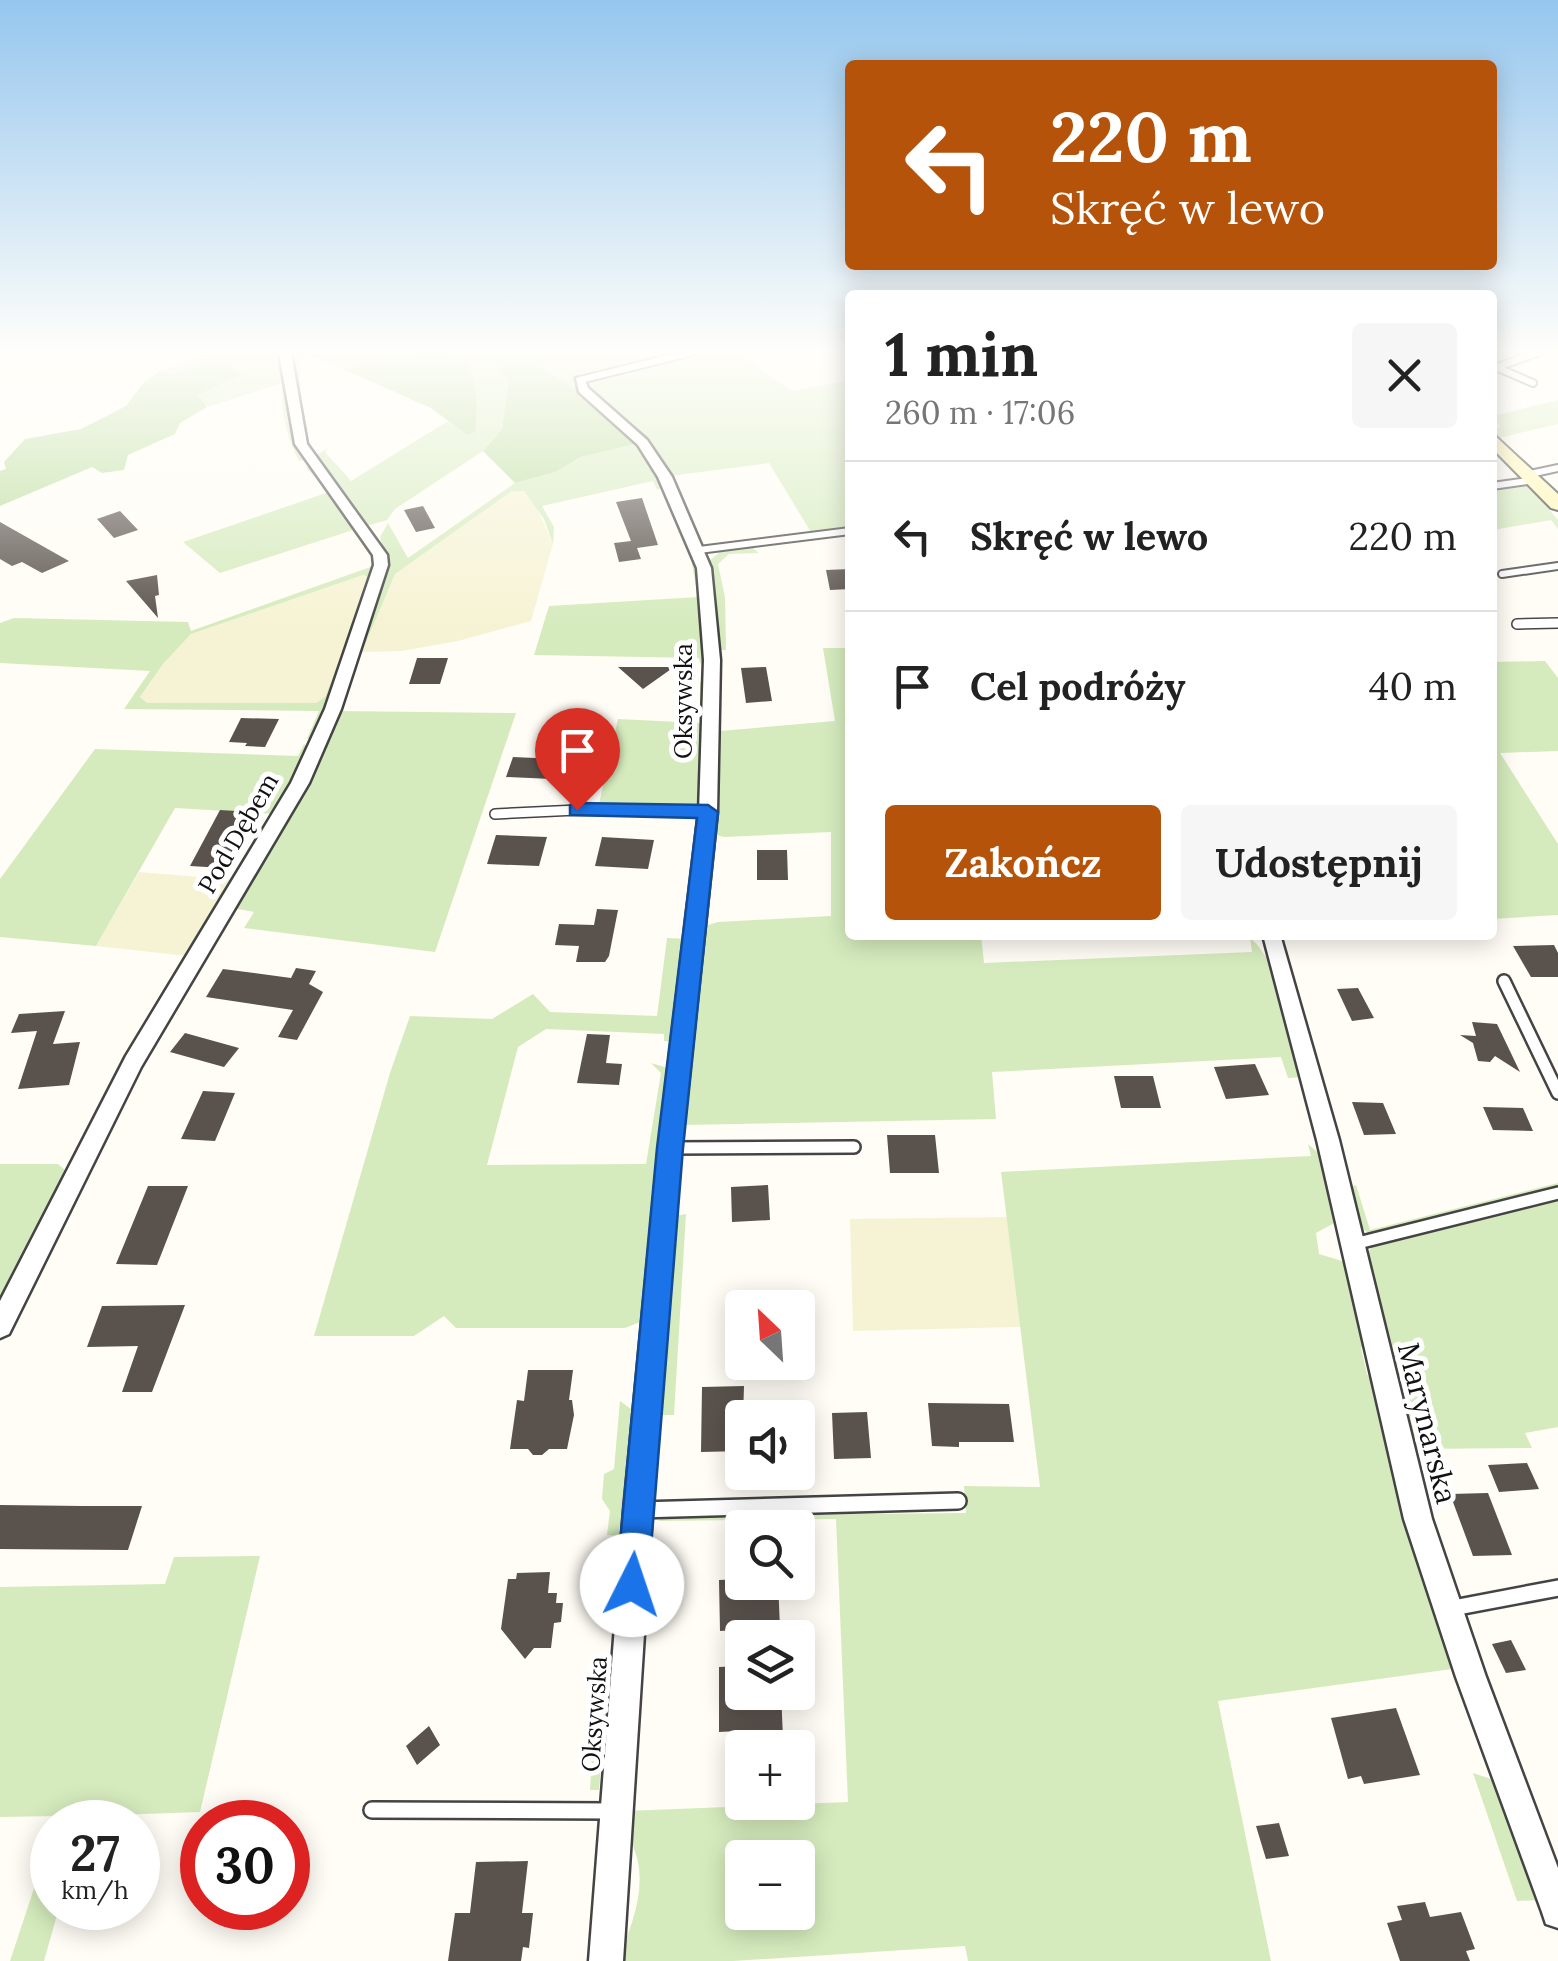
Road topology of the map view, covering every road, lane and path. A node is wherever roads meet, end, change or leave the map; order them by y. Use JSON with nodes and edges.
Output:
{"nodes":[{"id":1,"x":300,"y":445,"type":"edge"},
{"id":2,"x":643,"y":445,"type":"edge"},
{"id":3,"x":1499,"y":445,"type":"edge"},
{"id":4,"x":1558,"y":468,"type":"edge"},
{"id":5,"x":1533,"y":477,"type":"junction"},
{"id":6,"x":1497,"y":485,"type":"edge"},
{"id":7,"x":1558,"y":504,"type":"edge"},
{"id":8,"x":845,"y":533,"type":"edge"},
{"id":9,"x":699,"y":550,"type":"junction"},
{"id":10,"x":1558,"y":566,"type":"edge"},
{"id":11,"x":1502,"y":574,"type":"dead end"},
{"id":12,"x":1558,"y":623,"type":"edge"},
{"id":13,"x":1517,"y":624,"type":"dead end"},
{"id":14,"x":708,"y":812,"type":"junction"},
{"id":15,"x":495,"y":814,"type":"dead end"},
{"id":16,"x":1271,"y":940,"type":"edge"},
{"id":17,"x":1504,"y":981,"type":"dead end"},
{"id":18,"x":1558,"y":1094,"type":"edge"},
{"id":19,"x":854,"y":1147,"type":"dead end"},
{"id":20,"x":670,"y":1148,"type":"junction"},
{"id":21,"x":1558,"y":1193,"type":"edge"},
{"id":22,"x":1352,"y":1244,"type":"junction"},
{"id":23,"x":0,"y":1326,"type":"edge"},
{"id":24,"x":958,"y":1501,"type":"dead end"},
{"id":25,"x":638,"y":1510,"type":"junction"},
{"id":26,"x":1558,"y":1588,"type":"edge"},
{"id":27,"x":1447,"y":1609,"type":"junction"},
{"id":28,"x":372,"y":1810,"type":"dead end"},
{"id":29,"x":614,"y":1811,"type":"junction"},
{"id":30,"x":1558,"y":1912,"type":"edge"},
{"id":31,"x":606,"y":1961,"type":"edge"}],
"edges":[{"from":1,"to":23,"type":"street","name":"Pod Dębem"},
{"from":2,"to":9,"type":"street","name":"Oksywska"},
{"from":3,"to":5,"type":"street"},
{"from":4,"to":5,"type":"lane"},
{"from":5,"to":6,"type":"lane"},
{"from":5,"to":7,"type":"street"},
{"from":8,"to":9,"type":"lane"},
{"from":9,"to":14,"type":"street","name":"Oksywska"},
{"from":10,"to":11,"type":"lane"},
{"from":12,"to":13,"type":"lane"},
{"from":14,"to":15,"type":"lane"},
{"from":14,"to":20,"type":"street","name":"Oksywska"},
{"from":16,"to":22,"type":"street","name":"Marynarska"},
{"from":17,"to":18,"type":"lane"},
{"from":19,"to":20,"type":"lane"},
{"from":20,"to":25,"type":"street","name":"Oksywska"},
{"from":21,"to":22,"type":"lane"},
{"from":22,"to":27,"type":"street","name":"Marynarska"},
{"from":24,"to":25,"type":"lane"},
{"from":25,"to":29,"type":"street","name":"Oksywska"},
{"from":26,"to":27,"type":"lane"},
{"from":27,"to":30,"type":"street","name":"Marynarska"},
{"from":28,"to":29,"type":"lane"},
{"from":29,"to":31,"type":"street","name":"Oksywska"}]}
